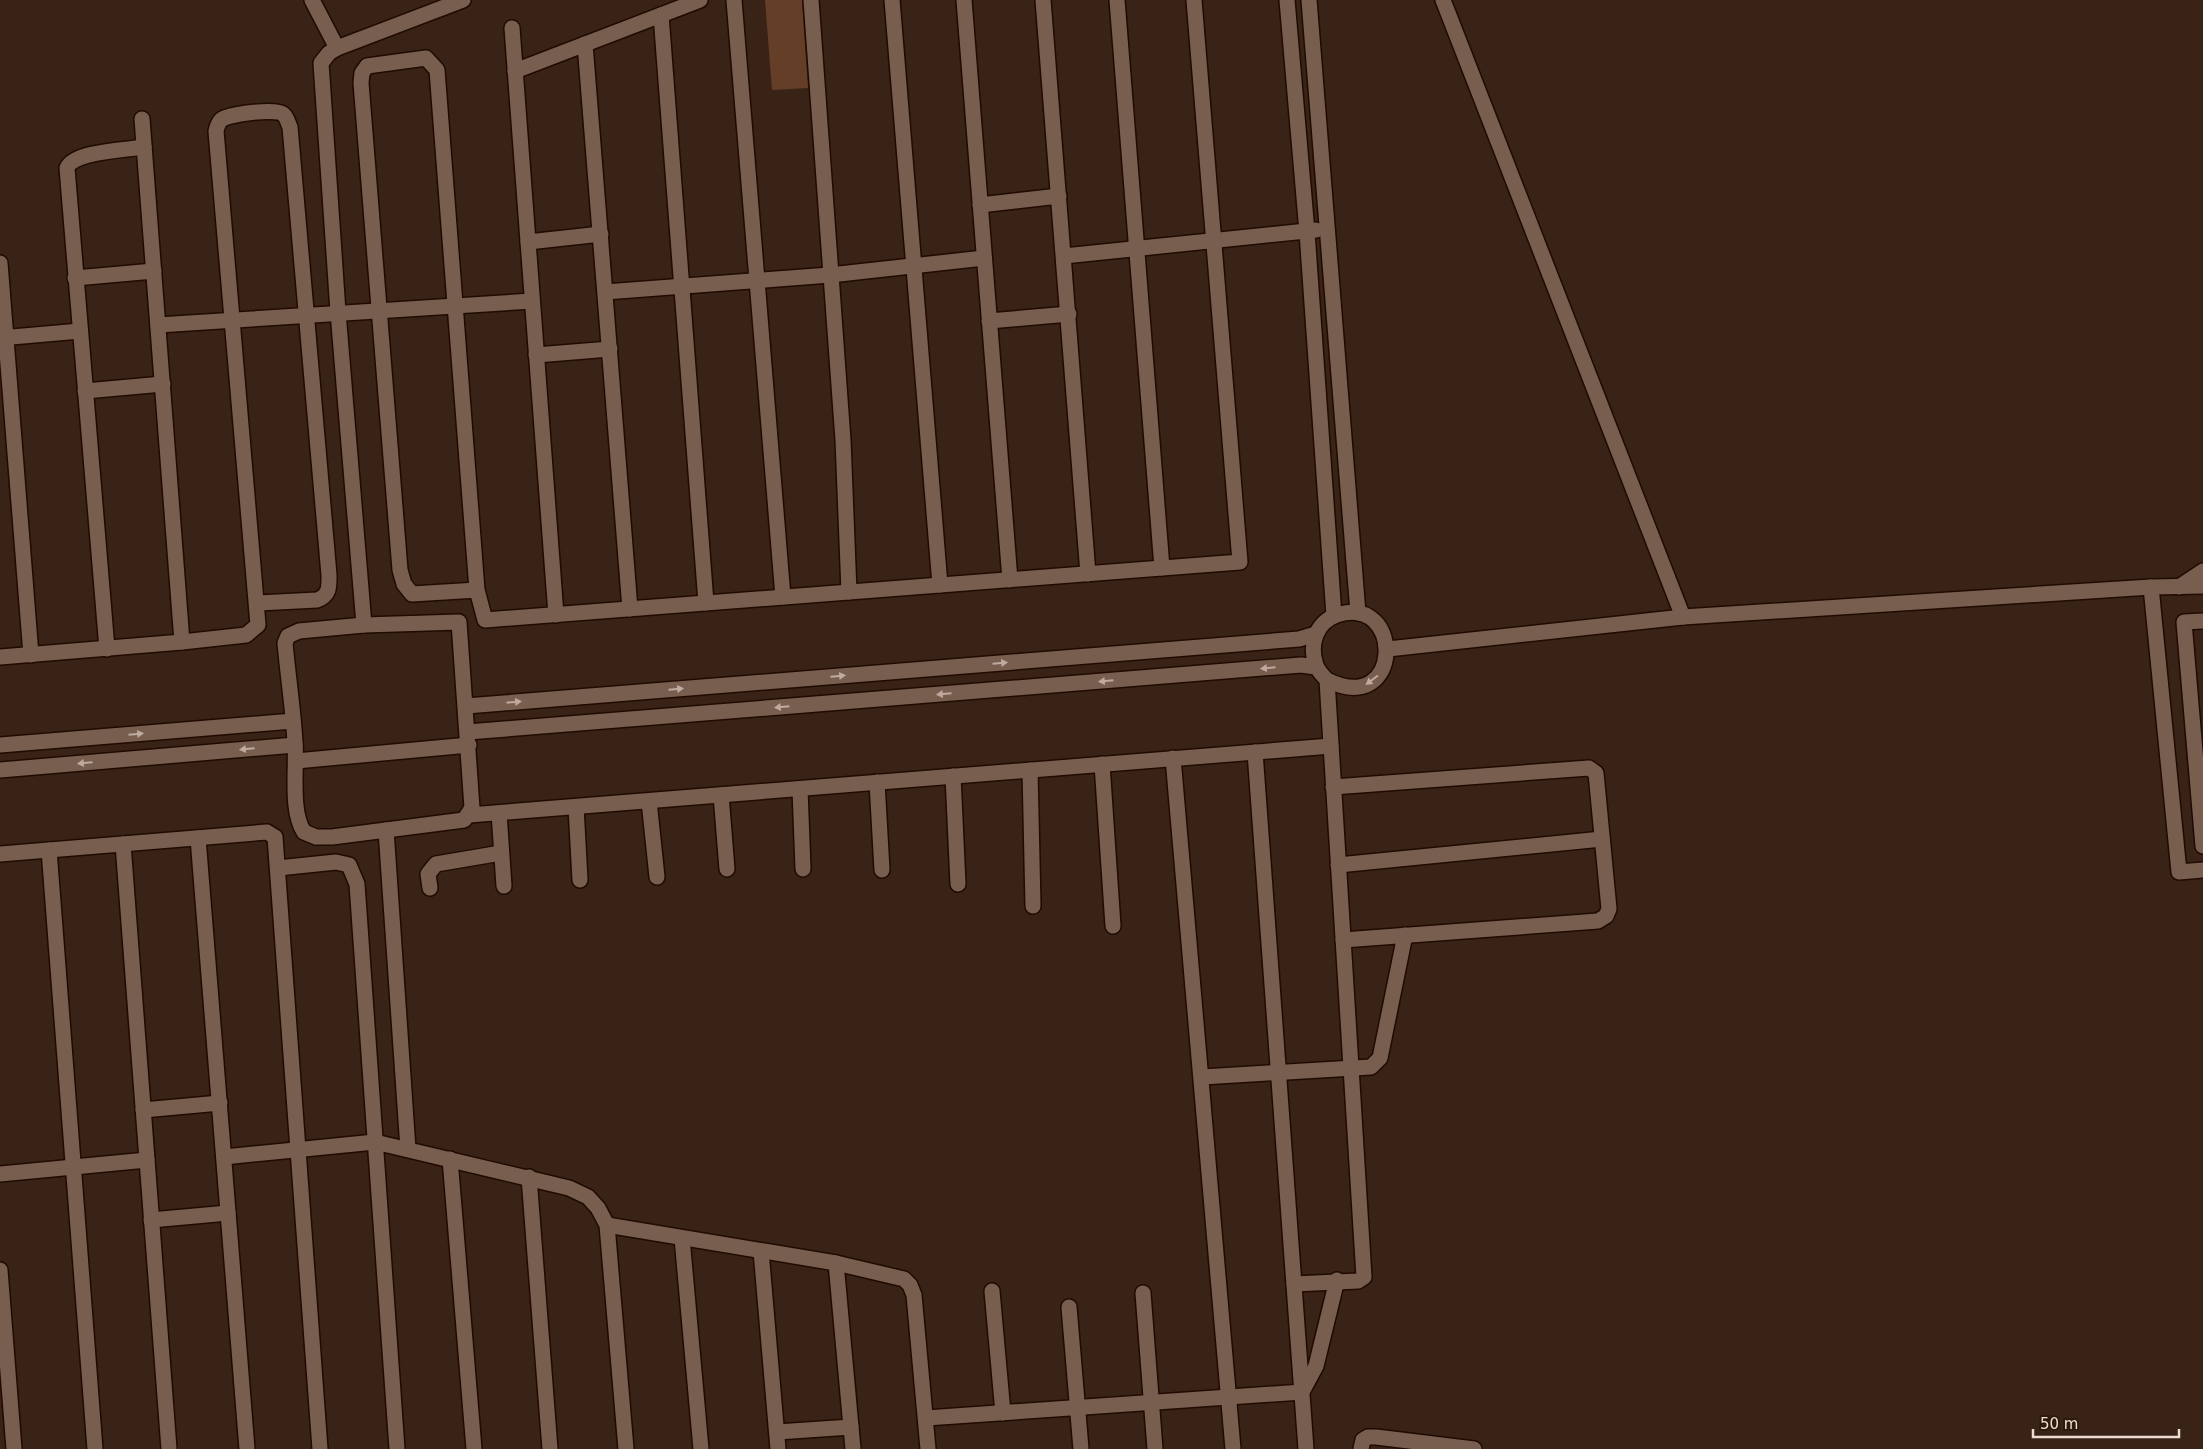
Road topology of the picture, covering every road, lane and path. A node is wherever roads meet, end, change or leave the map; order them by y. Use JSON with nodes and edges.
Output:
{"nodes":[{"id":1,"x":312,"y":0,"type":"edge"},
{"id":2,"x":463,"y":0,"type":"edge"},
{"id":3,"x":700,"y":0,"type":"edge"},
{"id":4,"x":734,"y":0,"type":"edge"},
{"id":5,"x":811,"y":0,"type":"edge"},
{"id":6,"x":892,"y":0,"type":"edge"},
{"id":7,"x":964,"y":0,"type":"edge"},
{"id":8,"x":1043,"y":0,"type":"edge"},
{"id":9,"x":1117,"y":0,"type":"edge"},
{"id":10,"x":1194,"y":0,"type":"edge"},
{"id":11,"x":1287,"y":0,"type":"edge"},
{"id":12,"x":1309,"y":0,"type":"edge"},
{"id":13,"x":1443,"y":0,"type":"edge"},
{"id":14,"x":661,"y":15,"type":"junction"},
{"id":15,"x":512,"y":28,"type":"dead end"},
{"id":16,"x":585,"y":44,"type":"junction"},
{"id":17,"x":337,"y":48,"type":"junction"},
{"id":18,"x":515,"y":71,"type":"junction"},
{"id":19,"x":142,"y":119,"type":"dead end"},
{"id":20,"x":144,"y":147,"type":"junction"},
{"id":21,"x":1059,"y":196,"type":"junction"},
{"id":22,"x":980,"y":205,"type":"junction"},
{"id":23,"x":1327,"y":229,"type":"junction"},
{"id":24,"x":1307,"y":232,"type":"junction"},
{"id":25,"x":601,"y":234,"type":"junction"},
{"id":26,"x":528,"y":242,"type":"junction"},
{"id":27,"x":1214,"y":242,"type":"junction"},
{"id":28,"x":1137,"y":249,"type":"junction"},
{"id":29,"x":1064,"y":256,"type":"junction"},
{"id":30,"x":984,"y":258,"type":"junction"},
{"id":31,"x":0,"y":263,"type":"edge"},
{"id":32,"x":914,"y":266,"type":"junction"},
{"id":33,"x":154,"y":271,"type":"junction"},
{"id":34,"x":830,"y":275,"type":"junction"},
{"id":35,"x":75,"y":278,"type":"junction"},
{"id":36,"x":757,"y":281,"type":"junction"},
{"id":37,"x":682,"y":286,"type":"junction"},
{"id":38,"x":605,"y":292,"type":"junction"},
{"id":39,"x":532,"y":301,"type":"junction"},
{"id":40,"x":456,"y":306,"type":"junction"},
{"id":41,"x":380,"y":311,"type":"junction"},
{"id":42,"x":338,"y":312,"type":"junction"},
{"id":43,"x":1069,"y":314,"type":"junction"},
{"id":44,"x":308,"y":316,"type":"junction"},
{"id":45,"x":234,"y":320,"type":"junction"},
{"id":46,"x":989,"y":321,"type":"junction"},
{"id":47,"x":158,"y":325,"type":"junction"},
{"id":48,"x":80,"y":332,"type":"junction"},
{"id":49,"x":3,"y":338,"type":"edge"},
{"id":50,"x":610,"y":349,"type":"junction"},
{"id":51,"x":536,"y":355,"type":"junction"},
{"id":52,"x":162,"y":384,"type":"junction"},
{"id":53,"x":85,"y":391,"type":"junction"},
{"id":54,"x":1162,"y":568,"type":"junction"},
{"id":55,"x":2203,"y":572,"type":"edge"},
{"id":56,"x":1088,"y":574,"type":"junction"},
{"id":57,"x":1010,"y":580,"type":"junction"},
{"id":58,"x":940,"y":586,"type":"junction"},
{"id":59,"x":2203,"y":586,"type":"edge"},
{"id":60,"x":2151,"y":587,"type":"junction"},
{"id":61,"x":2178,"y":588,"type":"junction"},
{"id":62,"x":477,"y":590,"type":"junction"},
{"id":63,"x":849,"y":592,"type":"junction"},
{"id":64,"x":782,"y":597,"type":"junction"},
{"id":65,"x":258,"y":603,"type":"junction"},
{"id":66,"x":706,"y":603,"type":"junction"},
{"id":67,"x":630,"y":609,"type":"junction"},
{"id":68,"x":1358,"y":613,"type":"junction"},
{"id":69,"x":556,"y":615,"type":"junction"},
{"id":70,"x":1334,"y":616,"type":"junction"},
{"id":71,"x":1683,"y":617,"type":"junction"},
{"id":72,"x":2203,"y":621,"type":"edge"},
{"id":73,"x":364,"y":625,"type":"junction"},
{"id":74,"x":1316,"y":634,"type":"junction"},
{"id":75,"x":182,"y":642,"type":"junction"},
{"id":76,"x":107,"y":648,"type":"junction"},
{"id":77,"x":1388,"y":649,"type":"junction"},
{"id":78,"x":31,"y":654,"type":"junction"},
{"id":79,"x":0,"y":657,"type":"edge"},
{"id":80,"x":1316,"y":667,"type":"junction"},
{"id":81,"x":1327,"y":680,"type":"junction"},
{"id":82,"x":466,"y":706,"type":"junction"},
{"id":83,"x":293,"y":721,"type":"junction"},
{"id":84,"x":468,"y":738,"type":"junction"},
{"id":85,"x":296,"y":744,"type":"junction"},
{"id":86,"x":0,"y":745,"type":"edge"},
{"id":87,"x":1332,"y":746,"type":"junction"},
{"id":88,"x":1255,"y":752,"type":"junction"},
{"id":89,"x":1173,"y":758,"type":"junction"},
{"id":90,"x":296,"y":760,"type":"junction"},
{"id":91,"x":1102,"y":764,"type":"junction"},
{"id":92,"x":0,"y":770,"type":"edge"},
{"id":93,"x":1030,"y":770,"type":"junction"},
{"id":94,"x":952,"y":776,"type":"junction"},
{"id":95,"x":877,"y":782,"type":"junction"},
{"id":96,"x":1333,"y":787,"type":"junction"},
{"id":97,"x":800,"y":789,"type":"junction"},
{"id":98,"x":721,"y":795,"type":"junction"},
{"id":99,"x":649,"y":801,"type":"junction"},
{"id":100,"x":576,"y":806,"type":"junction"},
{"id":101,"x":499,"y":813,"type":"junction"},
{"id":102,"x":469,"y":815,"type":"junction"},
{"id":103,"x":386,"y":830,"type":"junction"},
{"id":104,"x":198,"y":838,"type":"junction"},
{"id":105,"x":1602,"y":839,"type":"junction"},
{"id":106,"x":123,"y":844,"type":"junction"},
{"id":107,"x":2203,"y":846,"type":"edge"},
{"id":108,"x":49,"y":850,"type":"junction"},
{"id":109,"x":501,"y":853,"type":"junction"},
{"id":110,"x":0,"y":854,"type":"edge"},
{"id":111,"x":1338,"y":865,"type":"junction"},
{"id":112,"x":278,"y":868,"type":"junction"},
{"id":113,"x":728,"y":869,"type":"dead end"},
{"id":114,"x":803,"y":869,"type":"dead end"},
{"id":115,"x":882,"y":870,"type":"dead end"},
{"id":116,"x":2203,"y":870,"type":"edge"},
{"id":117,"x":657,"y":877,"type":"dead end"},
{"id":118,"x":580,"y":880,"type":"dead end"},
{"id":119,"x":958,"y":884,"type":"dead end"},
{"id":120,"x":504,"y":886,"type":"dead end"},
{"id":121,"x":430,"y":888,"type":"dead end"},
{"id":122,"x":1033,"y":906,"type":"dead end"},
{"id":123,"x":1113,"y":926,"type":"dead end"},
{"id":124,"x":1405,"y":935,"type":"junction"},
{"id":125,"x":1343,"y":940,"type":"junction"},
{"id":126,"x":1352,"y":1068,"type":"junction"},
{"id":127,"x":1278,"y":1072,"type":"junction"},
{"id":128,"x":1202,"y":1077,"type":"junction"},
{"id":129,"x":220,"y":1103,"type":"junction"},
{"id":130,"x":143,"y":1110,"type":"junction"},
{"id":131,"x":375,"y":1142,"type":"junction"},
{"id":132,"x":408,"y":1149,"type":"junction"},
{"id":133,"x":298,"y":1150,"type":"junction"},
{"id":134,"x":224,"y":1157,"type":"junction"},
{"id":135,"x":450,"y":1159,"type":"junction"},
{"id":136,"x":147,"y":1160,"type":"junction"},
{"id":137,"x":73,"y":1167,"type":"junction"},
{"id":138,"x":0,"y":1174,"type":"edge"},
{"id":139,"x":528,"y":1177,"type":"junction"},
{"id":140,"x":228,"y":1213,"type":"junction"},
{"id":141,"x":151,"y":1220,"type":"junction"},
{"id":142,"x":607,"y":1225,"type":"junction"},
{"id":143,"x":682,"y":1238,"type":"junction"},
{"id":144,"x":761,"y":1251,"type":"junction"},
{"id":145,"x":836,"y":1263,"type":"junction"},
{"id":146,"x":0,"y":1270,"type":"edge"},
{"id":147,"x":1337,"y":1280,"type":"junction"},
{"id":148,"x":1294,"y":1284,"type":"junction"},
{"id":149,"x":992,"y":1290,"type":"dead end"},
{"id":150,"x":1143,"y":1293,"type":"dead end"},
{"id":151,"x":1069,"y":1307,"type":"dead end"},
{"id":152,"x":1302,"y":1392,"type":"junction"},
{"id":153,"x":1229,"y":1397,"type":"junction"},
{"id":154,"x":1151,"y":1402,"type":"junction"},
{"id":155,"x":1078,"y":1407,"type":"junction"},
{"id":156,"x":1002,"y":1412,"type":"junction"},
{"id":157,"x":926,"y":1418,"type":"junction"},
{"id":158,"x":851,"y":1427,"type":"junction"},
{"id":159,"x":777,"y":1432,"type":"junction"},
{"id":160,"x":1440,"y":1447,"type":"edge"},
{"id":161,"x":14,"y":1449,"type":"edge"},
{"id":162,"x":95,"y":1449,"type":"edge"},
{"id":163,"x":169,"y":1449,"type":"edge"},
{"id":164,"x":247,"y":1449,"type":"edge"},
{"id":165,"x":320,"y":1449,"type":"edge"},
{"id":166,"x":397,"y":1449,"type":"edge"},
{"id":167,"x":474,"y":1449,"type":"edge"},
{"id":168,"x":550,"y":1449,"type":"edge"},
{"id":169,"x":626,"y":1449,"type":"edge"},
{"id":170,"x":702,"y":1449,"type":"edge"},
{"id":171,"x":778,"y":1449,"type":"edge"},
{"id":172,"x":853,"y":1449,"type":"edge"},
{"id":173,"x":928,"y":1449,"type":"edge"},
{"id":174,"x":1081,"y":1449,"type":"edge"},
{"id":175,"x":1155,"y":1449,"type":"edge"},
{"id":176,"x":1233,"y":1449,"type":"edge"},
{"id":177,"x":1306,"y":1449,"type":"edge"},
{"id":178,"x":1361,"y":1449,"type":"edge"},
{"id":179,"x":1474,"y":1449,"type":"edge"}],
"edges":[{"from":1,"to":17,"type":"street"},
{"from":2,"to":17,"type":"street"},
{"from":3,"to":14,"type":"street"},
{"from":4,"to":36,"type":"street"},
{"from":5,"to":34,"type":"street"},
{"from":6,"to":32,"type":"street"},
{"from":7,"to":22,"type":"street"},
{"from":8,"to":21,"type":"street"},
{"from":9,"to":28,"type":"street"},
{"from":10,"to":27,"type":"street"},
{"from":11,"to":24,"type":"street"},
{"from":12,"to":23,"type":"street"},
{"from":13,"to":71,"type":"street"},
{"from":14,"to":16,"type":"street"},
{"from":14,"to":37,"type":"street"},
{"from":15,"to":18,"type":"street"},
{"from":16,"to":18,"type":"street"},
{"from":16,"to":25,"type":"street"},
{"from":17,"to":42,"type":"street"},
{"from":18,"to":26,"type":"street"},
{"from":19,"to":20,"type":"street"},
{"from":20,"to":33,"type":"street"},
{"from":20,"to":35,"type":"street"},
{"from":21,"to":22,"type":"street"},
{"from":21,"to":29,"type":"street"},
{"from":22,"to":30,"type":"street"},
{"from":23,"to":24,"type":"street"},
{"from":23,"to":68,"type":"street"},
{"from":24,"to":27,"type":"street"},
{"from":24,"to":70,"type":"street"},
{"from":25,"to":26,"type":"street"},
{"from":25,"to":38,"type":"street"},
{"from":26,"to":39,"type":"street"},
{"from":27,"to":28,"type":"street"},
{"from":27,"to":54,"type":"street"},
{"from":28,"to":29,"type":"street"},
{"from":28,"to":54,"type":"street"},
{"from":29,"to":43,"type":"street"},
{"from":30,"to":32,"type":"street"},
{"from":30,"to":46,"type":"street"},
{"from":31,"to":49,"type":"street"},
{"from":32,"to":34,"type":"street"},
{"from":32,"to":58,"type":"street"},
{"from":33,"to":35,"type":"street"},
{"from":33,"to":47,"type":"street"},
{"from":34,"to":36,"type":"street"},
{"from":34,"to":63,"type":"street"},
{"from":35,"to":48,"type":"street"},
{"from":36,"to":37,"type":"street"},
{"from":36,"to":64,"type":"street"},
{"from":37,"to":38,"type":"street"},
{"from":37,"to":66,"type":"street"},
{"from":38,"to":50,"type":"street"},
{"from":39,"to":40,"type":"street"},
{"from":39,"to":51,"type":"street"},
{"from":40,"to":41,"type":"street"},
{"from":40,"to":41,"type":"street"},
{"from":40,"to":62,"type":"street"},
{"from":41,"to":42,"type":"street"},
{"from":41,"to":62,"type":"street"},
{"from":42,"to":44,"type":"street"},
{"from":42,"to":73,"type":"street"},
{"from":43,"to":46,"type":"street"},
{"from":43,"to":56,"type":"street"},
{"from":44,"to":45,"type":"street"},
{"from":44,"to":45,"type":"street"},
{"from":44,"to":65,"type":"street"},
{"from":45,"to":47,"type":"street"},
{"from":45,"to":65,"type":"street"},
{"from":46,"to":57,"type":"street"},
{"from":47,"to":52,"type":"street"},
{"from":48,"to":49,"type":"street"},
{"from":48,"to":53,"type":"street"},
{"from":49,"to":78,"type":"street"},
{"from":50,"to":51,"type":"street"},
{"from":50,"to":67,"type":"street"},
{"from":51,"to":69,"type":"street"},
{"from":52,"to":53,"type":"street"},
{"from":52,"to":75,"type":"street"},
{"from":53,"to":76,"type":"street"},
{"from":54,"to":56,"type":"street"},
{"from":55,"to":61,"type":"street"},
{"from":56,"to":57,"type":"street"},
{"from":57,"to":58,"type":"street"},
{"from":58,"to":63,"type":"street"},
{"from":59,"to":61,"type":"street"},
{"from":60,"to":61,"type":"street"},
{"from":60,"to":71,"type":"street"},
{"from":60,"to":116,"type":"street"},
{"from":62,"to":69,"type":"street"},
{"from":63,"to":64,"type":"street"},
{"from":64,"to":66,"type":"street"},
{"from":65,"to":75,"type":"street"},
{"from":66,"to":67,"type":"street"},
{"from":67,"to":69,"type":"street"},
{"from":68,"to":70,"type":"street"},
{"from":68,"to":77,"type":"street"},
{"from":70,"to":74,"type":"street"},
{"from":71,"to":77,"type":"street"},
{"from":72,"to":107,"type":"street"},
{"from":73,"to":82,"type":"street"},
{"from":73,"to":83,"type":"street"},
{"from":74,"to":80,"type":"street"},
{"from":82,"to":74,"type":"street","one_way":true},
{"from":75,"to":76,"type":"street"},
{"from":76,"to":78,"type":"street"},
{"from":77,"to":81,"type":"street","one_way":true},
{"from":78,"to":79,"type":"street"},
{"from":80,"to":81,"type":"street"},
{"from":80,"to":84,"type":"street","one_way":true},
{"from":81,"to":87,"type":"street"},
{"from":82,"to":84,"type":"street"},
{"from":83,"to":85,"type":"street"},
{"from":86,"to":83,"type":"street","one_way":true},
{"from":84,"to":90,"type":"street"},
{"from":84,"to":102,"type":"street"},
{"from":85,"to":90,"type":"street"},
{"from":85,"to":92,"type":"street","one_way":true},
{"from":87,"to":88,"type":"street"},
{"from":87,"to":96,"type":"street"},
{"from":88,"to":89,"type":"street"},
{"from":88,"to":127,"type":"street"},
{"from":89,"to":91,"type":"street"},
{"from":89,"to":128,"type":"street"},
{"from":90,"to":103,"type":"street"},
{"from":91,"to":93,"type":"street"},
{"from":91,"to":123,"type":"street"},
{"from":93,"to":94,"type":"street"},
{"from":93,"to":122,"type":"street"},
{"from":94,"to":95,"type":"street"},
{"from":94,"to":119,"type":"street"},
{"from":95,"to":97,"type":"street"},
{"from":95,"to":115,"type":"street"},
{"from":96,"to":105,"type":"street"},
{"from":96,"to":111,"type":"street"},
{"from":97,"to":98,"type":"street"},
{"from":97,"to":114,"type":"street"},
{"from":98,"to":99,"type":"street"},
{"from":98,"to":113,"type":"street"},
{"from":99,"to":100,"type":"street"},
{"from":99,"to":117,"type":"street"},
{"from":100,"to":101,"type":"street"},
{"from":100,"to":118,"type":"street"},
{"from":101,"to":102,"type":"street"},
{"from":101,"to":109,"type":"street"},
{"from":102,"to":103,"type":"street"},
{"from":103,"to":132,"type":"street"},
{"from":104,"to":106,"type":"street"},
{"from":104,"to":112,"type":"street"},
{"from":104,"to":129,"type":"street"},
{"from":105,"to":111,"type":"street"},
{"from":105,"to":124,"type":"street"},
{"from":106,"to":108,"type":"street"},
{"from":106,"to":130,"type":"street"},
{"from":108,"to":110,"type":"street"},
{"from":108,"to":137,"type":"street"},
{"from":109,"to":120,"type":"street"},
{"from":109,"to":121,"type":"street"},
{"from":111,"to":125,"type":"street"},
{"from":112,"to":131,"type":"street"},
{"from":112,"to":133,"type":"street"},
{"from":124,"to":125,"type":"street"},
{"from":124,"to":126,"type":"street"},
{"from":125,"to":126,"type":"street"},
{"from":126,"to":127,"type":"street"},
{"from":126,"to":147,"type":"street"},
{"from":127,"to":128,"type":"street"},
{"from":127,"to":148,"type":"street"},
{"from":128,"to":153,"type":"street"},
{"from":129,"to":130,"type":"street"},
{"from":129,"to":134,"type":"street"},
{"from":130,"to":136,"type":"street"},
{"from":131,"to":132,"type":"street"},
{"from":131,"to":133,"type":"street"},
{"from":131,"to":166,"type":"street"},
{"from":132,"to":135,"type":"street"},
{"from":133,"to":134,"type":"street"},
{"from":133,"to":165,"type":"street"},
{"from":134,"to":140,"type":"street"},
{"from":135,"to":139,"type":"street"},
{"from":135,"to":167,"type":"street"},
{"from":136,"to":137,"type":"street"},
{"from":136,"to":141,"type":"street"},
{"from":137,"to":138,"type":"street"},
{"from":137,"to":162,"type":"street"},
{"from":139,"to":142,"type":"street"},
{"from":139,"to":168,"type":"street"},
{"from":140,"to":141,"type":"street"},
{"from":140,"to":164,"type":"street"},
{"from":141,"to":163,"type":"street"},
{"from":142,"to":143,"type":"street"},
{"from":142,"to":169,"type":"street"},
{"from":143,"to":144,"type":"street"},
{"from":143,"to":170,"type":"street"},
{"from":144,"to":145,"type":"street"},
{"from":144,"to":159,"type":"street"},
{"from":145,"to":157,"type":"street"},
{"from":145,"to":158,"type":"street"},
{"from":146,"to":161,"type":"street"},
{"from":147,"to":148,"type":"street"},
{"from":147,"to":152,"type":"street"},
{"from":148,"to":152,"type":"street"},
{"from":149,"to":156,"type":"street"},
{"from":150,"to":154,"type":"street"},
{"from":151,"to":155,"type":"street"},
{"from":152,"to":153,"type":"street"},
{"from":152,"to":177,"type":"street"},
{"from":153,"to":154,"type":"street"},
{"from":153,"to":176,"type":"street"},
{"from":154,"to":155,"type":"street"},
{"from":154,"to":175,"type":"street"},
{"from":155,"to":156,"type":"street"},
{"from":155,"to":174,"type":"street"},
{"from":156,"to":157,"type":"street"},
{"from":157,"to":173,"type":"street"},
{"from":158,"to":159,"type":"street"},
{"from":158,"to":172,"type":"street"},
{"from":159,"to":171,"type":"street"},
{"from":160,"to":178,"type":"street"},
{"from":160,"to":179,"type":"street"}]}
